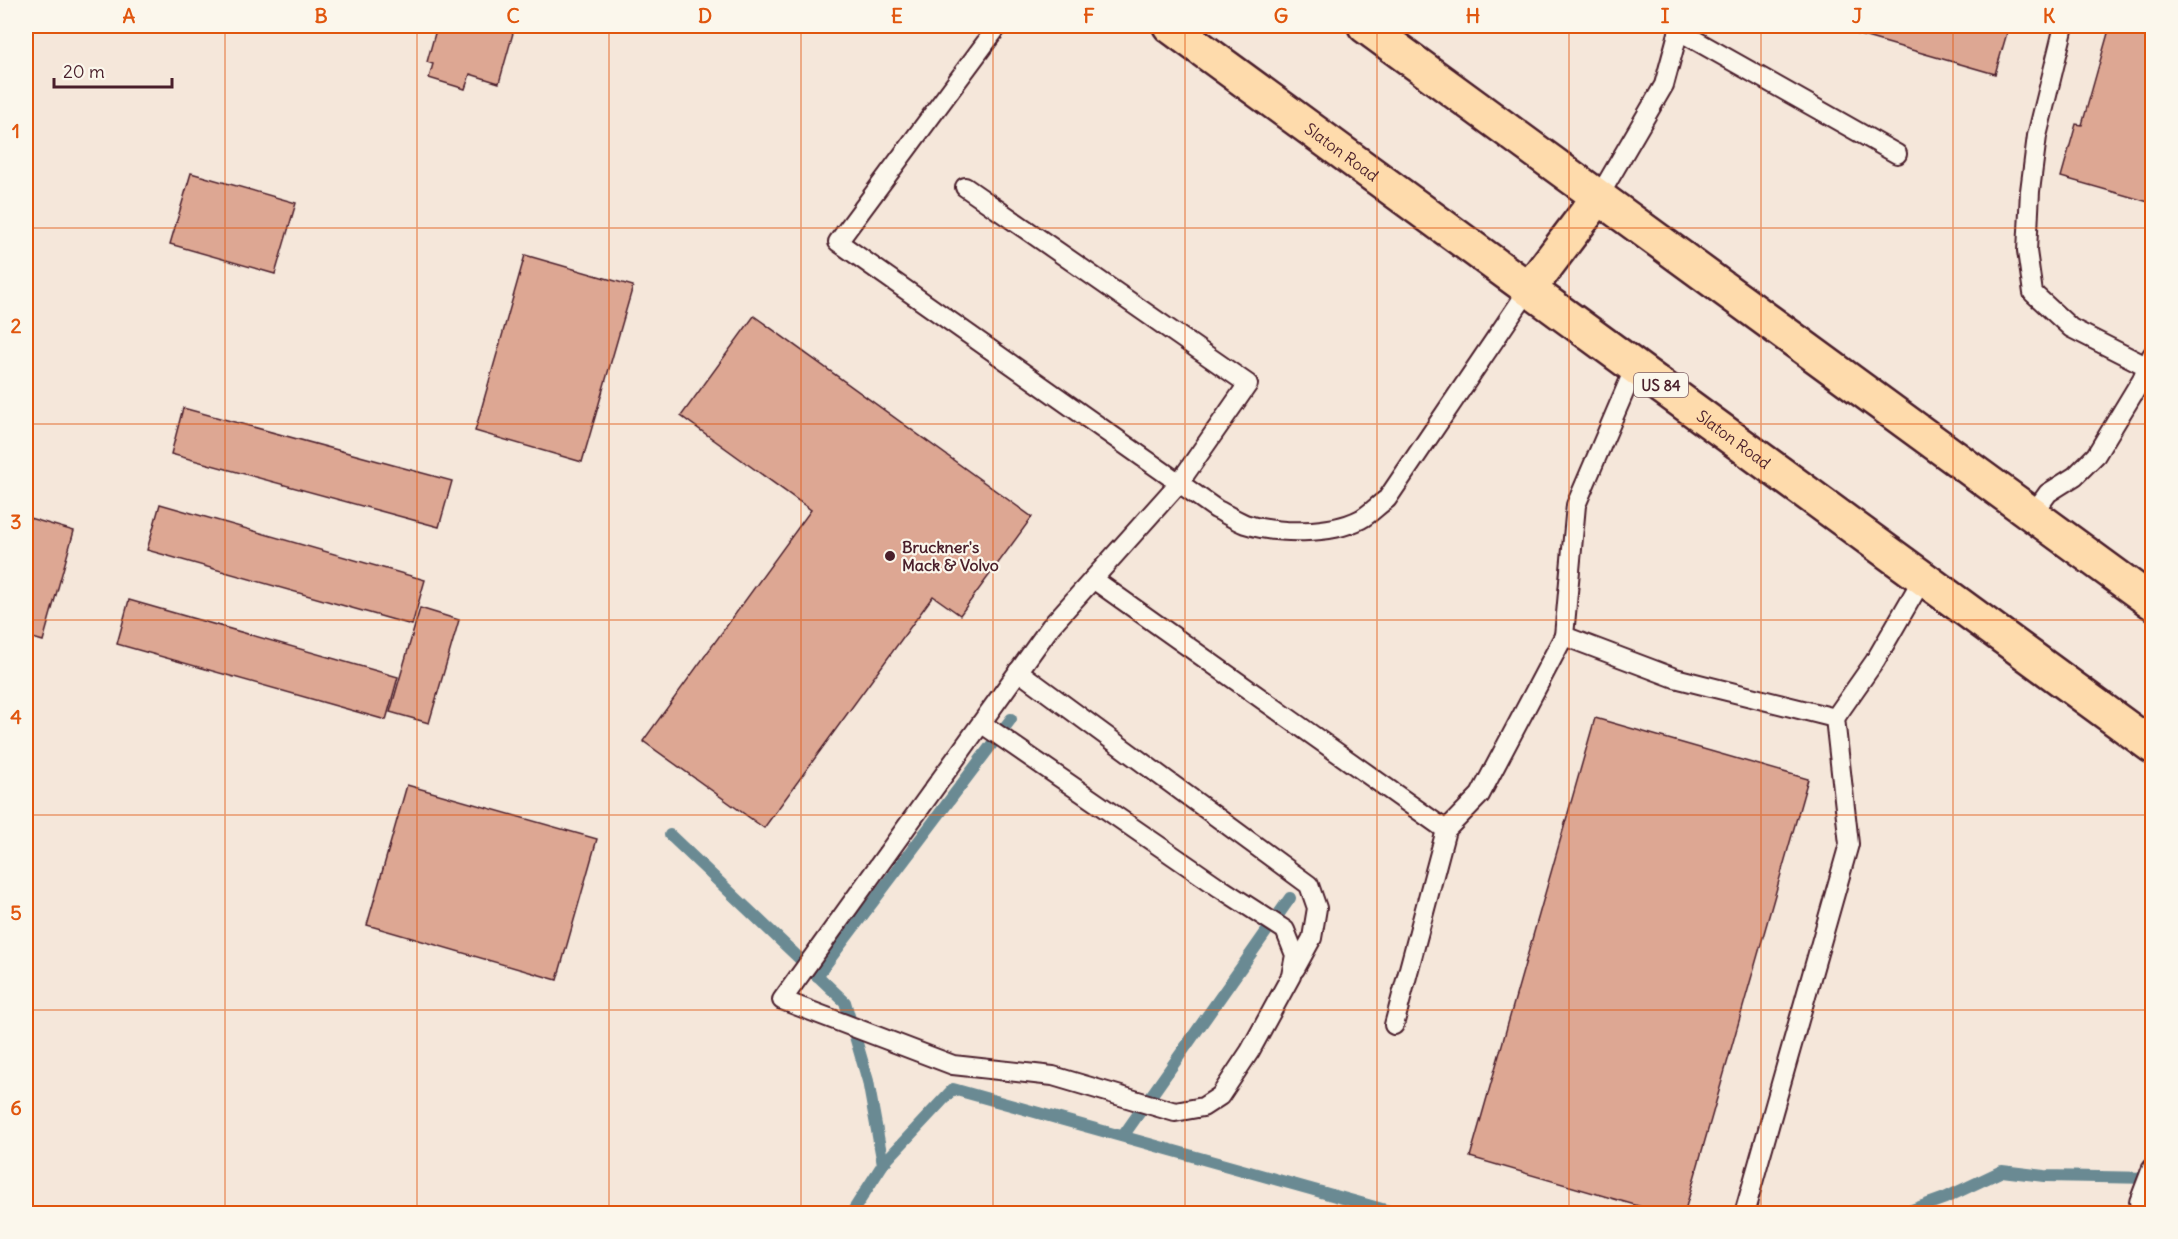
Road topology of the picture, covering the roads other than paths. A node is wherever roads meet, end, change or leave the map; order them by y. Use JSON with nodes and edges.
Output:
{"nodes":[{"id":1,"x":998,"y":26,"type":"edge"},
{"id":2,"x":1170,"y":26,"type":"edge"},
{"id":3,"x":2064,"y":26,"type":"edge"},
{"id":4,"x":1679,"y":28,"type":"edge"},
{"id":5,"x":1378,"y":30,"type":"edge"},
{"id":6,"x":1898,"y":154,"type":"dead end"},
{"id":7,"x":965,"y":187,"type":"dead end"},
{"id":8,"x":1598,"y":198,"type":"junction"},
{"id":9,"x":1529,"y":289,"type":"junction"},
{"id":10,"x":2150,"y":361,"type":"edge"},
{"id":11,"x":1635,"y":367,"type":"junction"},
{"id":12,"x":1179,"y":483,"type":"junction"},
{"id":13,"x":2033,"y":514,"type":"junction"},
{"id":14,"x":1923,"y":578,"type":"junction"},
{"id":15,"x":1093,"y":579,"type":"junction"},
{"id":16,"x":2152,"y":602,"type":"edge"},
{"id":17,"x":1564,"y":636,"type":"junction"},
{"id":18,"x":1018,"y":671,"type":"junction"},
{"id":19,"x":1835,"y":718,"type":"junction"},
{"id":20,"x":981,"y":723,"type":"junction"},
{"id":21,"x":2152,"y":746,"type":"edge"},
{"id":22,"x":1446,"y":830,"type":"junction"},
{"id":23,"x":1291,"y":976,"type":"junction"},
{"id":24,"x":1394,"y":1025,"type":"dead end"},
{"id":25,"x":2152,"y":1168,"type":"edge"},
{"id":26,"x":2152,"y":1206,"type":"edge"},
{"id":27,"x":1744,"y":1214,"type":"edge"}],
"edges":[{"from":1,"to":12,"type":"lane"},
{"from":2,"to":9,"type":"highway","name":"Slaton Road","number":"US 84"},
{"from":3,"to":10,"type":"lane"},
{"from":4,"to":6,"type":"lane"},
{"from":4,"to":8,"type":"lane"},
{"from":5,"to":8,"type":"highway"},
{"from":7,"to":12,"type":"lane"},
{"from":8,"to":9,"type":"highway"},
{"from":8,"to":13,"type":"highway"},
{"from":9,"to":11,"type":"highway","name":"Slaton Road","number":"US 84"},
{"from":9,"to":12,"type":"lane"},
{"from":10,"to":13,"type":"lane"},
{"from":11,"to":14,"type":"highway","name":"Slaton Road","number":"US 84"},
{"from":11,"to":17,"type":"lane"},
{"from":12,"to":15,"type":"lane"},
{"from":13,"to":16,"type":"highway"},
{"from":14,"to":19,"type":"lane"},
{"from":14,"to":21,"type":"highway","name":"Slaton Road","number":"US 84"},
{"from":15,"to":18,"type":"lane"},
{"from":15,"to":22,"type":"lane"},
{"from":17,"to":19,"type":"lane"},
{"from":17,"to":22,"type":"lane"},
{"from":18,"to":20,"type":"lane"},
{"from":18,"to":23,"type":"lane"},
{"from":19,"to":27,"type":"lane"},
{"from":20,"to":23,"type":"lane"},
{"from":20,"to":23,"type":"lane"},
{"from":22,"to":24,"type":"lane"},
{"from":25,"to":26,"type":"lane"}]}
